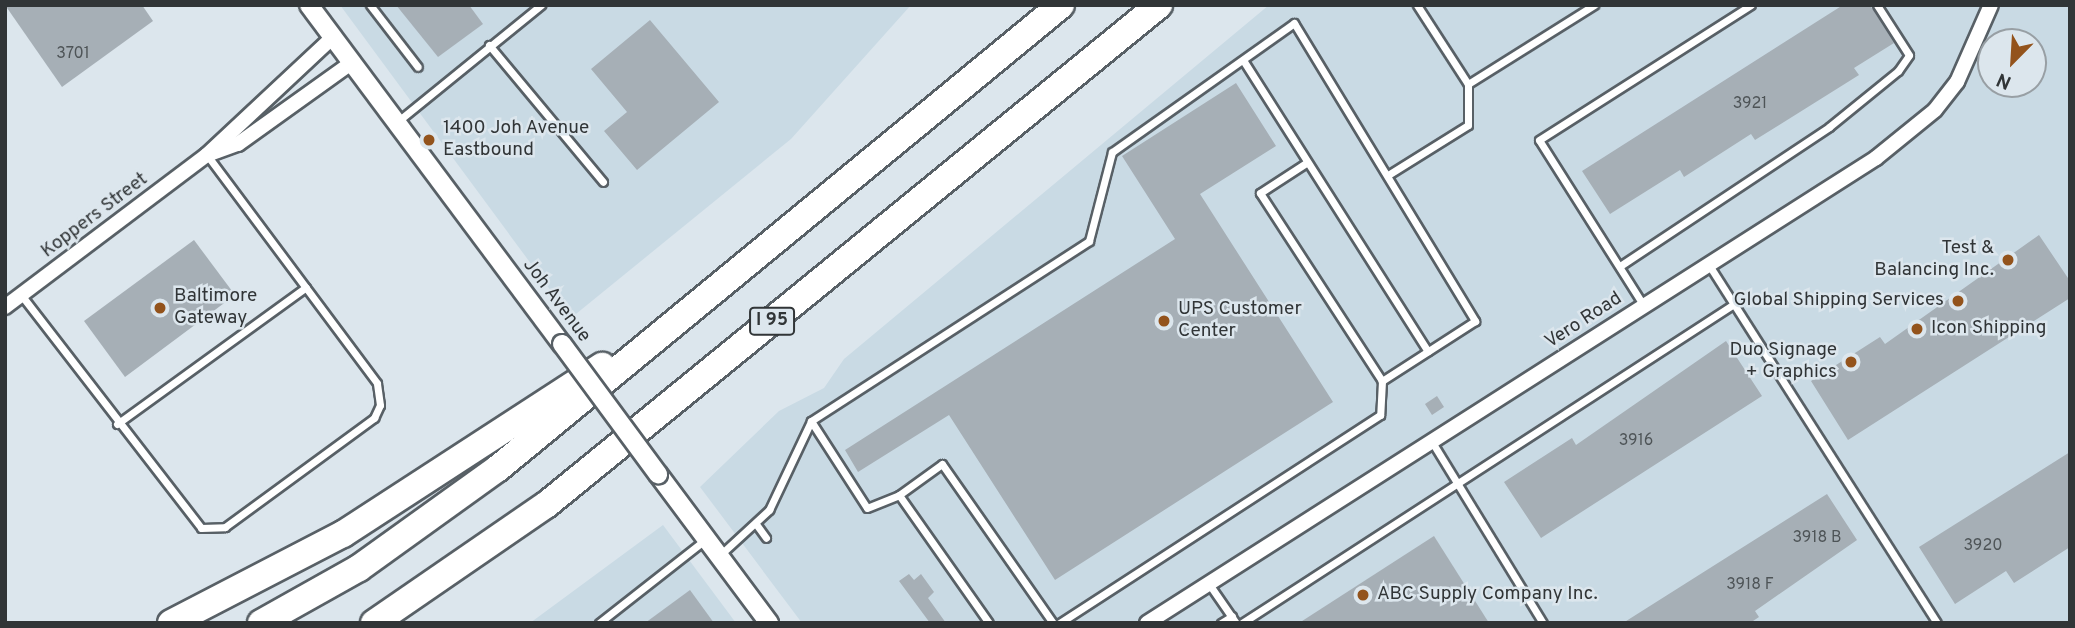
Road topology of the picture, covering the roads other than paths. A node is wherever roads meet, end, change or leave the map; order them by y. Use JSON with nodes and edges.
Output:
{"nodes":[{"id":1,"x":309,"y":5,"type":"edge"},
{"id":2,"x":370,"y":5,"type":"edge"},
{"id":3,"x":541,"y":5,"type":"edge"},
{"id":4,"x":1061,"y":5,"type":"edge"},
{"id":5,"x":1160,"y":5,"type":"edge"},
{"id":6,"x":1417,"y":5,"type":"edge"},
{"id":7,"x":1594,"y":5,"type":"edge"},
{"id":8,"x":1751,"y":5,"type":"edge"},
{"id":9,"x":1877,"y":5,"type":"edge"},
{"id":10,"x":1991,"y":5,"type":"edge"},
{"id":11,"x":332,"y":37,"type":"junction"},
{"id":12,"x":489,"y":45,"type":"junction"},
{"id":13,"x":1243,"y":60,"type":"junction"},
{"id":14,"x":352,"y":63,"type":"junction"},
{"id":15,"x":418,"y":67,"type":"dead end"},
{"id":16,"x":1468,"y":84,"type":"junction"},
{"id":17,"x":396,"y":122,"type":"junction"},
{"id":18,"x":207,"y":155,"type":"junction"},
{"id":19,"x":1306,"y":163,"type":"junction"},
{"id":20,"x":1388,"y":175,"type":"junction"},
{"id":21,"x":603,"y":182,"type":"dead end"},
{"id":22,"x":1709,"y":265,"type":"junction"},
{"id":23,"x":1620,"y":266,"type":"junction"},
{"id":24,"x":722,"y":286,"type":"junction"},
{"id":25,"x":306,"y":287,"type":"junction"},
{"id":26,"x":22,"y":296,"type":"junction"},
{"id":27,"x":1734,"y":304,"type":"junction"},
{"id":28,"x":1644,"y":306,"type":"junction"},
{"id":29,"x":5,"y":307,"type":"edge"},
{"id":30,"x":1428,"y":351,"type":"junction"},
{"id":31,"x":1382,"y":381,"type":"junction"},
{"id":32,"x":669,"y":407,"type":"junction"},
{"id":33,"x":811,"y":421,"type":"junction"},
{"id":34,"x":117,"y":424,"type":"junction"},
{"id":35,"x":1432,"y":442,"type":"junction"},
{"id":36,"x":1457,"y":482,"type":"junction"},
{"id":37,"x":899,"y":495,"type":"junction"},
{"id":38,"x":756,"y":524,"type":"junction"},
{"id":39,"x":766,"y":538,"type":"dead end"},
{"id":40,"x":707,"y":539,"type":"junction"},
{"id":41,"x":719,"y":555,"type":"junction"},
{"id":42,"x":254,"y":583,"type":"junction"},
{"id":43,"x":1209,"y":583,"type":"junction"},
{"id":44,"x":1234,"y":619,"type":"edge"},
{"id":45,"x":147,"y":623,"type":"edge"},
{"id":46,"x":171,"y":623,"type":"edge"},
{"id":47,"x":261,"y":623,"type":"edge"},
{"id":48,"x":374,"y":623,"type":"edge"},
{"id":49,"x":403,"y":623,"type":"edge"},
{"id":50,"x":599,"y":623,"type":"edge"},
{"id":51,"x":769,"y":623,"type":"edge"},
{"id":52,"x":989,"y":623,"type":"edge"},
{"id":53,"x":1053,"y":623,"type":"edge"},
{"id":54,"x":1060,"y":623,"type":"edge"},
{"id":55,"x":1147,"y":623,"type":"edge"},
{"id":56,"x":1221,"y":623,"type":"edge"},
{"id":57,"x":1242,"y":623,"type":"edge"},
{"id":58,"x":1543,"y":623,"type":"edge"},
{"id":59,"x":1937,"y":623,"type":"edge"}],
"edges":[{"from":1,"to":11,"type":"street","name":"Joh Avenue"},
{"from":2,"to":15,"type":"lane"},
{"from":3,"to":12,"type":"lane"},
{"from":4,"to":24,"type":"highway"},
{"from":5,"to":32,"type":"highway","number":"I 95"},
{"from":6,"to":16,"type":"lane"},
{"from":7,"to":16,"type":"lane"},
{"from":8,"to":23,"type":"lane"},
{"from":9,"to":23,"type":"lane"},
{"from":10,"to":22,"type":"street","name":"Vero Road"},
{"from":11,"to":14,"type":"street","name":"Joh Avenue"},
{"from":11,"to":18,"type":"street","name":"Koppers Street"},
{"from":12,"to":17,"type":"lane"},
{"from":12,"to":21,"type":"lane"},
{"from":13,"to":19,"type":"lane"},
{"from":13,"to":20,"type":"lane"},
{"from":13,"to":33,"type":"lane"},
{"from":14,"to":17,"type":"street","name":"Joh Avenue"},
{"from":14,"to":18,"type":"street","name":"Koppers Street"},
{"from":16,"to":20,"type":"lane"},
{"from":17,"to":40,"type":"street","name":"Joh Avenue","bridge":true},
{"from":18,"to":25,"type":"lane"},
{"from":18,"to":26,"type":"street","name":"Koppers Street"},
{"from":19,"to":30,"type":"lane"},
{"from":19,"to":31,"type":"lane"},
{"from":20,"to":30,"type":"lane"},
{"from":22,"to":27,"type":"lane"},
{"from":22,"to":28,"type":"street","name":"Vero Road"},
{"from":23,"to":28,"type":"lane"},
{"from":24,"to":42,"type":"highway"},
{"from":24,"to":47,"type":"highway"},
{"from":25,"to":34,"type":"lane"},
{"from":25,"to":34,"type":"lane"},
{"from":26,"to":29,"type":"street","name":"Koppers Street"},
{"from":26,"to":34,"type":"lane"},
{"from":27,"to":36,"type":"lane"},
{"from":27,"to":59,"type":"lane"},
{"from":28,"to":35,"type":"street","name":"Vero Road"},
{"from":30,"to":31,"type":"lane"},
{"from":31,"to":54,"type":"lane"},
{"from":32,"to":48,"type":"highway","number":"I 95"},
{"from":32,"to":49,"type":"highway"},
{"from":33,"to":37,"type":"lane"},
{"from":33,"to":38,"type":"lane"},
{"from":35,"to":36,"type":"lane"},
{"from":35,"to":43,"type":"street","name":"Vero Road"},
{"from":36,"to":57,"type":"lane"},
{"from":36,"to":58,"type":"lane"},
{"from":37,"to":52,"type":"lane"},
{"from":37,"to":53,"type":"lane"},
{"from":38,"to":39,"type":"lane"},
{"from":38,"to":41,"type":"lane"},
{"from":40,"to":41,"type":"street","name":"Joh Avenue"},
{"from":40,"to":50,"type":"lane"},
{"from":41,"to":51,"type":"street","name":"Joh Avenue"},
{"from":42,"to":45,"type":"highway"},
{"from":42,"to":46,"type":"highway"},
{"from":43,"to":44,"type":"lane"},
{"from":43,"to":55,"type":"street","name":"Vero Road"},
{"from":44,"to":56,"type":"lane"}]}
